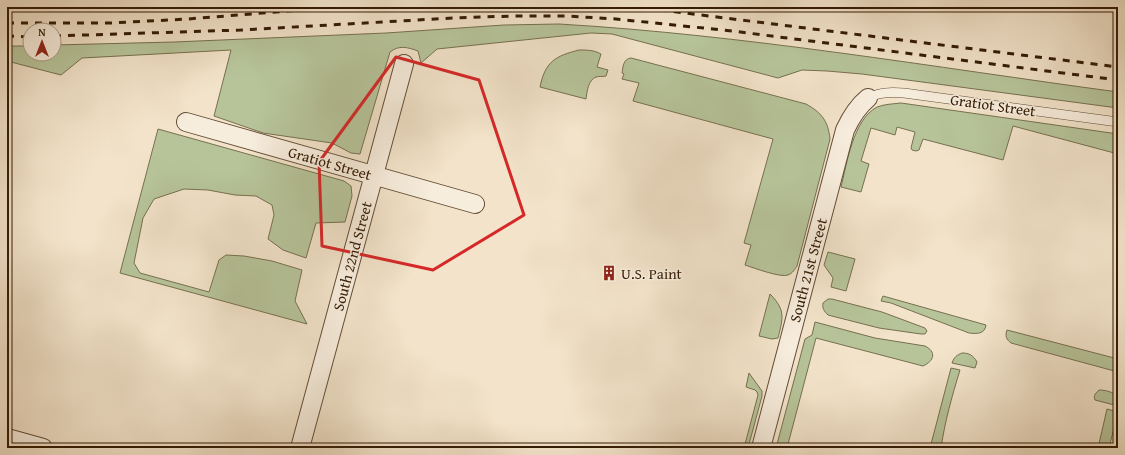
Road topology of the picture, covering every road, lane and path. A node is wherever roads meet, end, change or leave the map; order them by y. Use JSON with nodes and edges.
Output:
{"nodes":[{"id":1,"x":404,"y":64,"type":"dead end"},
{"id":2,"x":868,"y":98,"type":"joint"},
{"id":3,"x":186,"y":122,"type":"dead end"},
{"id":4,"x":1118,"y":122,"type":"edge"},
{"id":5,"x":374,"y":176,"type":"junction"},
{"id":6,"x":475,"y":204,"type":"dead end"},
{"id":7,"x":7,"y":438,"type":"edge"},
{"id":8,"x":43,"y":448,"type":"edge"},
{"id":9,"x":300,"y":448,"type":"edge"},
{"id":10,"x":761,"y":448,"type":"edge"}],
"edges":[{"from":1,"to":5,"type":"street","name":"South 22nd Street"},
{"from":2,"to":4,"type":"lane","name":"Gratiot Street"},
{"from":2,"to":10,"type":"street","name":"South 21st Street"},
{"from":3,"to":5,"type":"street","name":"Gratiot Street"},
{"from":5,"to":6,"type":"street","name":"Gratiot Street"},
{"from":5,"to":9,"type":"street","name":"South 22nd Street"},
{"from":7,"to":8,"type":"street"}]}
